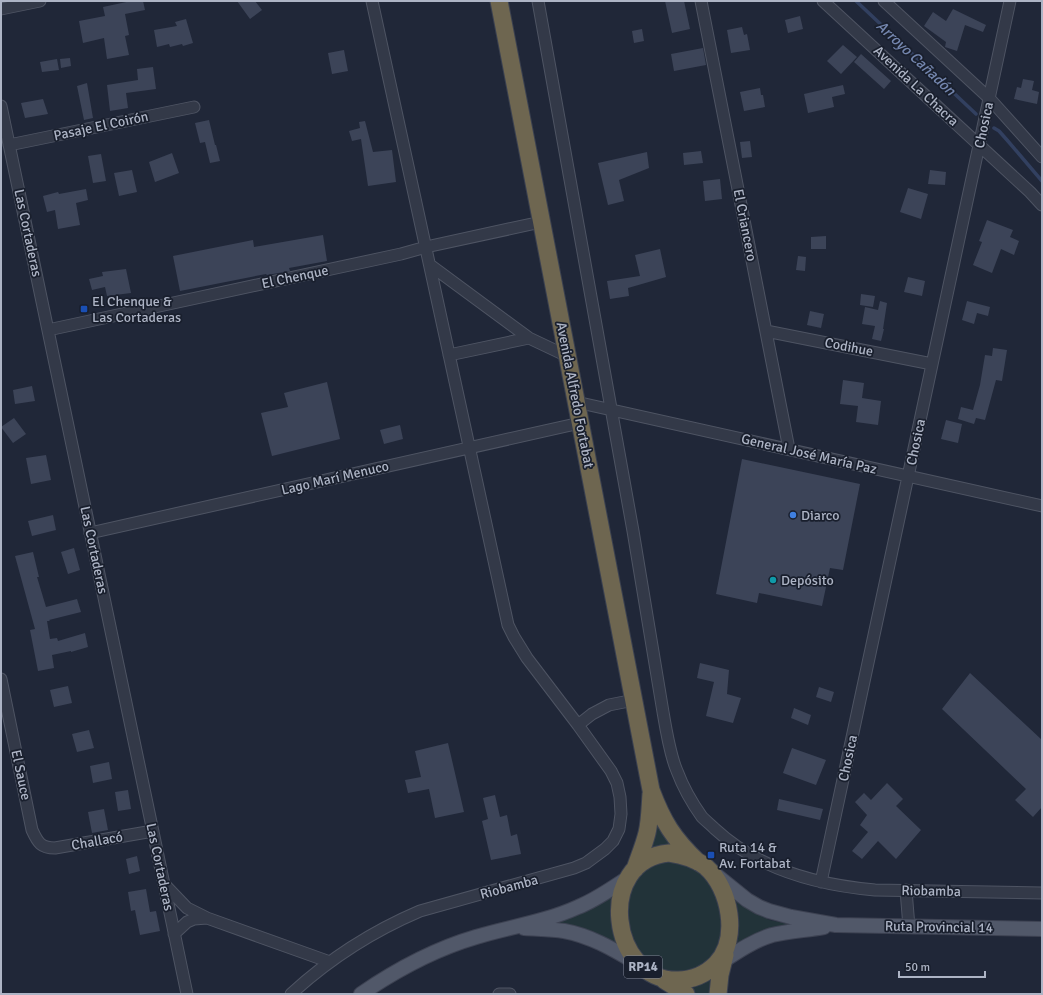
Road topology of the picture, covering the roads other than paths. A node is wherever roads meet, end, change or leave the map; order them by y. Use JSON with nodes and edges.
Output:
{"nodes":[{"id":1,"x":40,"y":1,"type":"edge"},
{"id":2,"x":372,"y":1,"type":"edge"},
{"id":3,"x":499,"y":1,"type":"edge"},
{"id":4,"x":538,"y":1,"type":"edge"},
{"id":5,"x":701,"y":1,"type":"edge"},
{"id":6,"x":824,"y":1,"type":"edge"},
{"id":7,"x":884,"y":1,"type":"edge"},
{"id":8,"x":1010,"y":1,"type":"edge"},
{"id":9,"x":1,"y":9,"type":"edge"},
{"id":10,"x":989,"y":98,"type":"junction"},
{"id":11,"x":1,"y":106,"type":"edge"},
{"id":12,"x":194,"y":108,"type":"dead end"},
{"id":13,"x":9,"y":145,"type":"junction"},
{"id":14,"x":979,"y":145,"type":"junction"},
{"id":15,"x":1042,"y":157,"type":"edge"},
{"id":16,"x":1042,"y":205,"type":"edge"},
{"id":17,"x":541,"y":222,"type":"junction"},
{"id":18,"x":426,"y":247,"type":"junction"},
{"id":19,"x":430,"y":265,"type":"junction"},
{"id":20,"x":48,"y":330,"type":"junction"},
{"id":21,"x":766,"y":331,"type":"junction"},
{"id":22,"x":528,"y":338,"type":"junction"},
{"id":23,"x":449,"y":355,"type":"junction"},
{"id":24,"x":567,"y":356,"type":"junction"},
{"id":25,"x":932,"y":364,"type":"junction"},
{"id":26,"x":576,"y":402,"type":"junction"},
{"id":27,"x":611,"y":410,"type":"junction"},
{"id":28,"x":580,"y":423,"type":"junction"},
{"id":29,"x":470,"y":448,"type":"junction"},
{"id":30,"x":789,"y":449,"type":"junction"},
{"id":31,"x":908,"y":476,"type":"junction"},
{"id":32,"x":1042,"y":506,"type":"edge"},
{"id":33,"x":90,"y":533,"type":"junction"},
{"id":34,"x":1,"y":679,"type":"edge"},
{"id":35,"x":634,"y":700,"type":"junction"},
{"id":36,"x":578,"y":725,"type":"junction"},
{"id":37,"x":651,"y":790,"type":"junction"},
{"id":38,"x":153,"y":831,"type":"junction"},
{"id":39,"x":41,"y":845,"type":"joint"},
{"id":40,"x":702,"y":865,"type":"junction"},
{"id":41,"x":631,"y":874,"type":"junction"},
{"id":42,"x":821,"y":882,"type":"junction"},
{"id":43,"x":164,"y":883,"type":"junction"},
{"id":44,"x":906,"y":890,"type":"junction"},
{"id":45,"x":1042,"y":893,"type":"edge"},
{"id":46,"x":207,"y":918,"type":"junction"},
{"id":47,"x":836,"y":925,"type":"junction"},
{"id":48,"x":909,"y":927,"type":"junction"},
{"id":49,"x":514,"y":928,"type":"junction"},
{"id":50,"x":1042,"y":929,"type":"edge"},
{"id":51,"x":174,"y":934,"type":"junction"},
{"id":52,"x":720,"y":960,"type":"junction"},
{"id":53,"x":330,"y":962,"type":"junction"},
{"id":54,"x":651,"y":973,"type":"junction"},
{"id":55,"x":187,"y":994,"type":"edge"},
{"id":56,"x":291,"y":994,"type":"edge"},
{"id":57,"x":361,"y":994,"type":"edge"},
{"id":58,"x":499,"y":994,"type":"edge"},
{"id":59,"x":510,"y":994,"type":"edge"},
{"id":60,"x":686,"y":994,"type":"edge"},
{"id":61,"x":718,"y":994,"type":"edge"}],
"edges":[{"from":1,"to":9,"type":"street"},
{"from":2,"to":18,"type":"street","name":"Riobamba"},
{"from":3,"to":17,"type":"highway","name":"Avenida Alfredo Fortabat"},
{"from":4,"to":27,"type":"street","name":"Riobamba"},
{"from":5,"to":21,"type":"street","name":"El Criancero"},
{"from":6,"to":14,"type":"street","name":"Avenida La Chacra"},
{"from":7,"to":10,"type":"street"},
{"from":8,"to":10,"type":"street","name":"Chosica"},
{"from":10,"to":14,"type":"street","name":"Chosica"},
{"from":10,"to":15,"type":"street"},
{"from":11,"to":13,"type":"street","name":"Las Cortaderas"},
{"from":12,"to":13,"type":"street","name":"Pasaje El Coirón"},
{"from":13,"to":20,"type":"street","name":"Las Cortaderas"},
{"from":14,"to":16,"type":"street","name":"Avenida La Chacra"},
{"from":14,"to":25,"type":"street","name":"Chosica"},
{"from":17,"to":18,"type":"street","name":"El Chenque"},
{"from":17,"to":24,"type":"highway","name":"Avenida Alfredo Fortabat"},
{"from":18,"to":19,"type":"street","name":"Riobamba"},
{"from":18,"to":20,"type":"street","name":"El Chenque"},
{"from":19,"to":22,"type":"street"},
{"from":19,"to":23,"type":"street","name":"Riobamba"},
{"from":20,"to":33,"type":"street","name":"Las Cortaderas"},
{"from":21,"to":25,"type":"street","name":"Codihue"},
{"from":21,"to":30,"type":"street","name":"El Criancero"},
{"from":22,"to":23,"type":"street"},
{"from":22,"to":24,"type":"street"},
{"from":23,"to":29,"type":"street","name":"Riobamba"},
{"from":24,"to":26,"type":"highway","name":"Avenida Alfredo Fortabat"},
{"from":25,"to":31,"type":"street","name":"Chosica"},
{"from":26,"to":27,"type":"street","name":"General José María Paz"},
{"from":26,"to":28,"type":"highway","name":"Avenida Alfredo Fortabat"},
{"from":27,"to":30,"type":"street","name":"General José María Paz"},
{"from":27,"to":42,"type":"street","name":"Riobamba"},
{"from":28,"to":29,"type":"street","name":"Lago Marí Menuco"},
{"from":28,"to":35,"type":"highway","name":"Avenida Alfredo Fortabat"},
{"from":29,"to":33,"type":"street","name":"Lago Marí Menuco"},
{"from":29,"to":36,"type":"street","name":"Riobamba"},
{"from":30,"to":31,"type":"street","name":"General José María Paz"},
{"from":31,"to":32,"type":"street","name":"General José María Paz"},
{"from":31,"to":42,"type":"street","name":"Chosica"},
{"from":33,"to":38,"type":"street","name":"Las Cortaderas"},
{"from":34,"to":39,"type":"street","name":"El Sauce"},
{"from":35,"to":36,"type":"street"},
{"from":35,"to":37,"type":"highway","name":"Avenida Alfredo Fortabat"},
{"from":36,"to":53,"type":"street","name":"Riobamba"},
{"from":37,"to":40,"type":"highway","name":"Avenida Alfredo Fortabat"},
{"from":37,"to":41,"type":"highway","name":"Avenida Alfredo Fortabat"},
{"from":38,"to":39,"type":"street","name":"Challacó"},
{"from":38,"to":43,"type":"street","name":"Las Cortaderas"},
{"from":40,"to":41,"type":"highway","name":"Ruta Provincial 14","number":"RP14"},
{"from":40,"to":47,"type":"main road","name":"Ruta Provincial 14","number":"RP14"},
{"from":40,"to":52,"type":"highway","name":"Ruta Provincial 14","number":"RP14"},
{"from":41,"to":49,"type":"main road","name":"Ruta Provincial 14","number":"RP14"},
{"from":41,"to":54,"type":"highway","name":"Ruta Provincial 14","number":"RP14"},
{"from":42,"to":44,"type":"street","name":"Riobamba"},
{"from":43,"to":46,"type":"street"},
{"from":43,"to":51,"type":"street","name":"Las Cortaderas"},
{"from":44,"to":45,"type":"street","name":"Riobamba"},
{"from":44,"to":48,"type":"street"},
{"from":46,"to":51,"type":"street"},
{"from":46,"to":53,"type":"street"},
{"from":47,"to":48,"type":"main road","name":"Ruta Provincial 14","number":"RP14"},
{"from":47,"to":52,"type":"main road","name":"Ruta Provincial 14","number":"RP14"},
{"from":48,"to":50,"type":"main road","name":"Ruta Provincial 14","number":"RP14"},
{"from":49,"to":54,"type":"main road","name":"Ruta Provincial 14","number":"RP14"},
{"from":49,"to":57,"type":"main road","name":"Ruta Provincial 14","number":"RP14"},
{"from":51,"to":55,"type":"street","name":"Las Cortaderas"},
{"from":52,"to":54,"type":"highway","name":"Ruta Provincial 14","number":"RP14"},
{"from":52,"to":61,"type":"highway"},
{"from":53,"to":56,"type":"street","name":"Riobamba"},
{"from":54,"to":60,"type":"highway"},
{"from":58,"to":59,"type":"street"}]}
